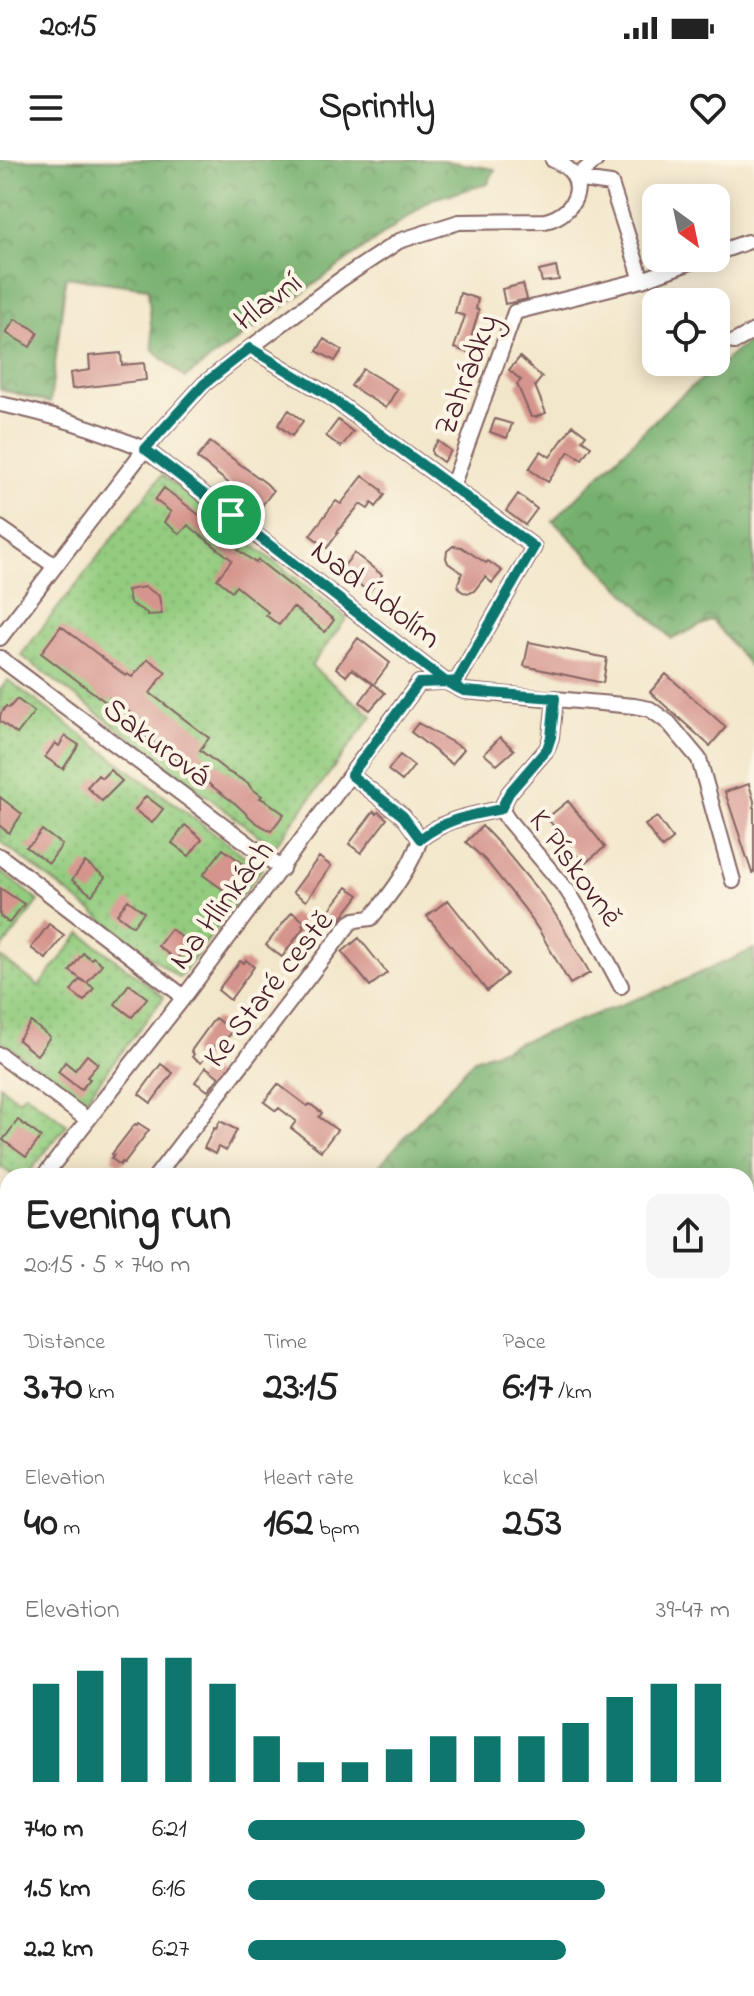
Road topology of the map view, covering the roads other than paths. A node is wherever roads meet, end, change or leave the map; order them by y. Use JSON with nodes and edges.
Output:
{"nodes":[{"id":1,"x":553,"y":160,"type":"edge"},
{"id":2,"x":596,"y":160,"type":"edge"},
{"id":3,"x":575,"y":179,"type":"junction"},
{"id":4,"x":747,"y":242,"type":"dead end"},
{"id":5,"x":730,"y":248,"type":"edge"},
{"id":6,"x":664,"y":272,"type":"edge"},
{"id":7,"x":642,"y":280,"type":"junction"},
{"id":8,"x":754,"y":331,"type":"edge"},
{"id":9,"x":734,"y":342,"type":"dead end"},
{"id":10,"x":250,"y":348,"type":"junction"},
{"id":11,"x":0,"y":404,"type":"edge"},
{"id":12,"x":145,"y":449,"type":"junction"},
{"id":13,"x":452,"y":487,"type":"junction"},
{"id":14,"x":0,"y":528,"type":"edge"},
{"id":15,"x":55,"y":566,"type":"junction"},
{"id":16,"x":0,"y":638,"type":"edge"},
{"id":17,"x":0,"y":658,"type":"edge"},
{"id":18,"x":446,"y":682,"type":"junction"},
{"id":19,"x":555,"y":698,"type":"junction"},
{"id":20,"x":351,"y":775,"type":"junction"},
{"id":21,"x":501,"y":809,"type":"junction"},
{"id":22,"x":420,"y":839,"type":"junction"},
{"id":23,"x":0,"y":856,"type":"edge"},
{"id":24,"x":282,"y":869,"type":"junction"},
{"id":25,"x":733,"y":881,"type":"dead end"},
{"id":26,"x":621,"y":986,"type":"dead end"},
{"id":27,"x":184,"y":997,"type":"junction"},
{"id":28,"x":0,"y":1055,"type":"edge"},
{"id":29,"x":88,"y":1120,"type":"junction"},
{"id":30,"x":50,"y":1168,"type":"edge"},
{"id":31,"x":162,"y":1168,"type":"edge"}],
"edges":[{"from":1,"to":3,"type":"street"},
{"from":2,"to":3,"type":"street"},
{"from":3,"to":7,"type":"street"},
{"from":3,"to":10,"type":"street","name":"Hlavní"},
{"from":4,"to":5,"type":"street"},
{"from":6,"to":7,"type":"street","name":"Zahrádky"},
{"from":7,"to":13,"type":"street","name":"Zahrádky"},
{"from":8,"to":9,"type":"street"},
{"from":10,"to":12,"type":"street","name":"Hlavní"},
{"from":10,"to":13,"type":"street"},
{"from":11,"to":12,"type":"street","name":"Nad Údolím"},
{"from":12,"to":15,"type":"street","name":"Hlavní"},
{"from":12,"to":18,"type":"street","name":"Nad Údolím"},
{"from":13,"to":18,"type":"street"},
{"from":14,"to":15,"type":"street"},
{"from":15,"to":16,"type":"street","name":"Hlavní"},
{"from":17,"to":24,"type":"street","name":"Sakurová"},
{"from":18,"to":19,"type":"street","name":"Nad Údolím"},
{"from":18,"to":20,"type":"street","name":"Na Hlinkách"},
{"from":19,"to":21,"type":"street","name":"K Pískovně"},
{"from":19,"to":25,"type":"street","name":"Nad Údolím"},
{"from":20,"to":22,"type":"street"},
{"from":20,"to":24,"type":"street","name":"Na Hlinkách"},
{"from":21,"to":22,"type":"street"},
{"from":21,"to":26,"type":"street","name":"K Pískovně"},
{"from":22,"to":31,"type":"street","name":"Ke Staré cestě"},
{"from":23,"to":27,"type":"street"},
{"from":24,"to":27,"type":"street","name":"Na Hlinkách"},
{"from":27,"to":29,"type":"street","name":"Na Hlinkách"},
{"from":28,"to":29,"type":"street"},
{"from":29,"to":30,"type":"street","name":"Na Hlinkách"}]}
